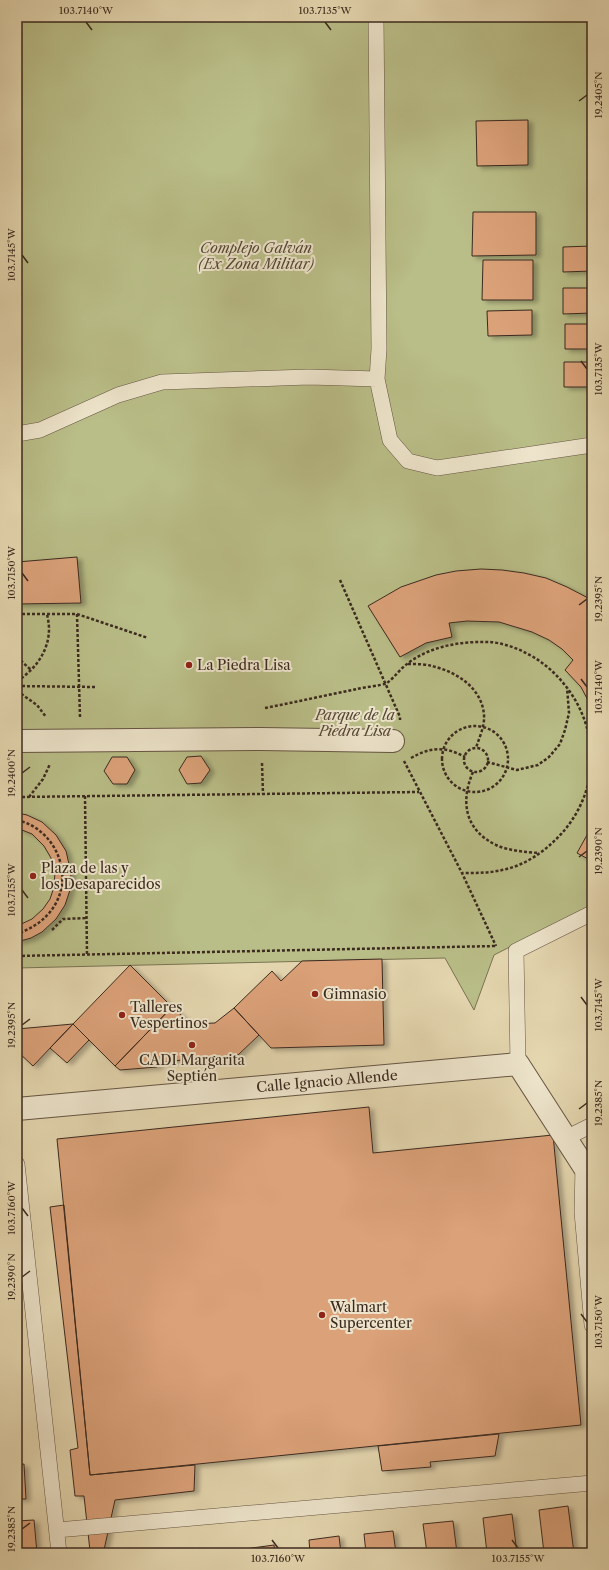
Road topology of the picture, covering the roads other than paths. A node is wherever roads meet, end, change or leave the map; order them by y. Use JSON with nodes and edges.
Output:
{"nodes":[{"id":1,"x":376,"y":17,"type":"edge"},
{"id":2,"x":377,"y":380,"type":"junction"},
{"id":3,"x":17,"y":434,"type":"edge"},
{"id":4,"x":592,"y":445,"type":"edge"},
{"id":5,"x":393,"y":740,"type":"road end"},
{"id":6,"x":17,"y":741,"type":"edge"},
{"id":7,"x":592,"y":913,"type":"edge"},
{"id":8,"x":518,"y":1064,"type":"junction"},
{"id":9,"x":17,"y":1109,"type":"edge"},
{"id":10,"x":592,"y":1125,"type":"edge"},
{"id":11,"x":566,"y":1138,"type":"junction"},
{"id":12,"x":17,"y":1164,"type":"edge"},
{"id":13,"x":588,"y":1172,"type":"edge"},
{"id":14,"x":22,"y":1266,"type":"edge"},
{"id":15,"x":592,"y":1325,"type":"edge"},
{"id":16,"x":592,"y":1483,"type":"edge"},
{"id":17,"x":57,"y":1530,"type":"junction"},
{"id":18,"x":59,"y":1553,"type":"edge"}],
"edges":[{"from":1,"to":2,"type":"lane"},
{"from":2,"to":3,"type":"lane"},
{"from":2,"to":4,"type":"lane"},
{"from":5,"to":6,"type":"street"},
{"from":7,"to":8,"type":"lane"},
{"from":8,"to":9,"type":"street","name":"Calle Ignacio Allende"},
{"from":8,"to":11,"type":"street"},
{"from":10,"to":11,"type":"lane"},
{"from":11,"to":13,"type":"street"},
{"from":12,"to":14,"type":"lane"},
{"from":13,"to":15,"type":"lane"},
{"from":14,"to":17,"type":"lane"},
{"from":16,"to":17,"type":"lane"},
{"from":17,"to":18,"type":"lane"}]}
